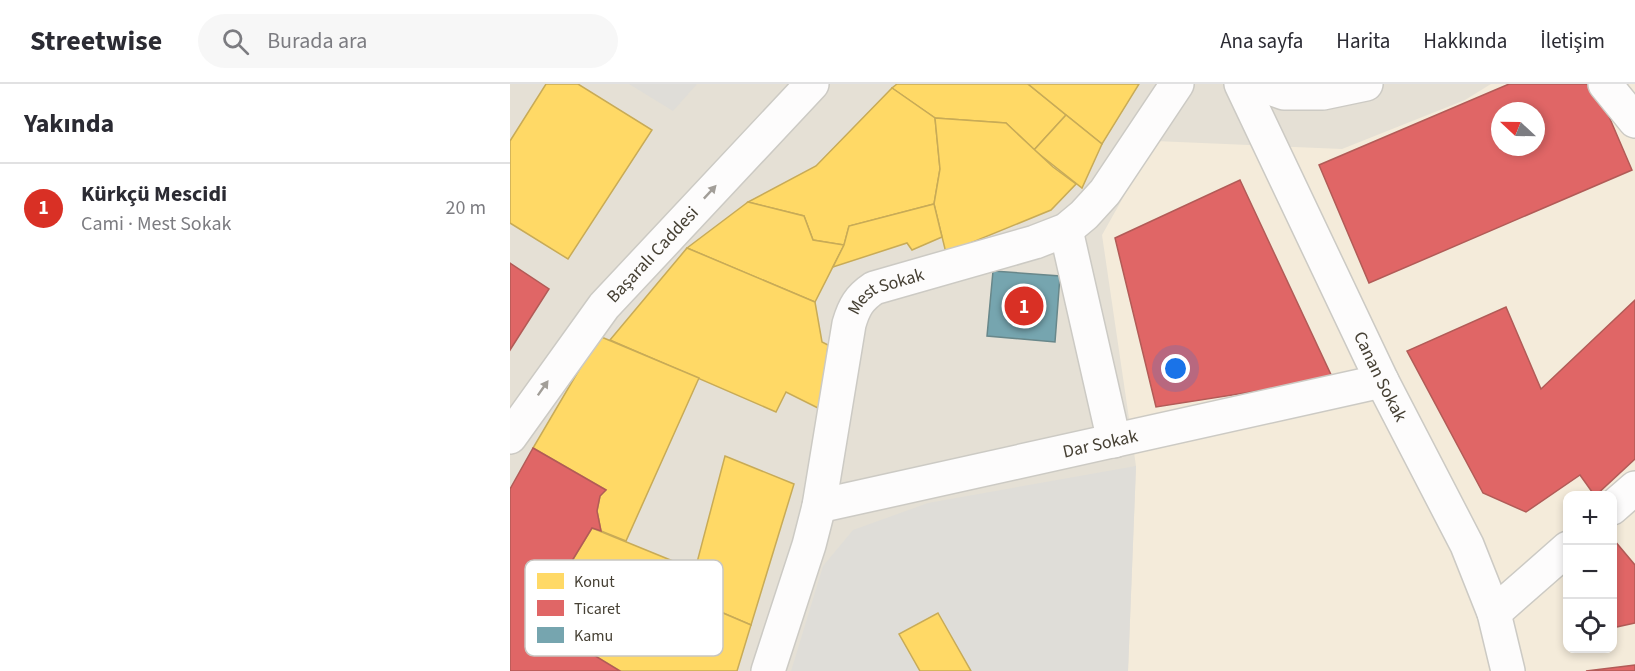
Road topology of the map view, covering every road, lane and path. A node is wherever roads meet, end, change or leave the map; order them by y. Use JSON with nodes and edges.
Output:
{"nodes":[{"id":1,"x":812,"y":84,"type":"edge"},
{"id":2,"x":1177,"y":84,"type":"edge"},
{"id":3,"x":1241,"y":84,"type":"edge"},
{"id":4,"x":1259,"y":84,"type":"edge"},
{"id":5,"x":1366,"y":84,"type":"edge"},
{"id":6,"x":1605,"y":84,"type":"edge"},
{"id":7,"x":1635,"y":121,"type":"edge"},
{"id":8,"x":1066,"y":230,"type":"junction"},
{"id":9,"x":1382,"y":381,"type":"junction"},
{"id":10,"x":510,"y":436,"type":"edge"},
{"id":11,"x":1114,"y":441,"type":"junction"},
{"id":12,"x":1635,"y":488,"type":"edge"},
{"id":13,"x":1617,"y":504,"type":"edge"},
{"id":14,"x":819,"y":506,"type":"junction"},
{"id":15,"x":1563,"y":552,"type":"edge"},
{"id":16,"x":1494,"y":613,"type":"junction"},
{"id":17,"x":768,"y":671,"type":"edge"},
{"id":18,"x":1508,"y":671,"type":"edge"}],
"edges":[{"from":10,"to":1,"type":"street","name":"Başaralı Caddesi","one_way":true},
{"from":2,"to":8,"type":"street","name":"Mest Sokak"},
{"from":3,"to":9,"type":"street","name":"Canan Sokak"},
{"from":4,"to":5,"type":"street"},
{"from":6,"to":7,"type":"street"},
{"from":8,"to":11,"type":"street"},
{"from":8,"to":14,"type":"street","name":"Mest Sokak"},
{"from":9,"to":11,"type":"street","name":"Dar Sokak"},
{"from":9,"to":16,"type":"street","name":"Canan Sokak"},
{"from":11,"to":14,"type":"street","name":"Dar Sokak"},
{"from":12,"to":13,"type":"street"},
{"from":14,"to":17,"type":"street","name":"Mest Sokak"},
{"from":15,"to":16,"type":"street"},
{"from":16,"to":18,"type":"street","name":"Canan Sokak"}]}
